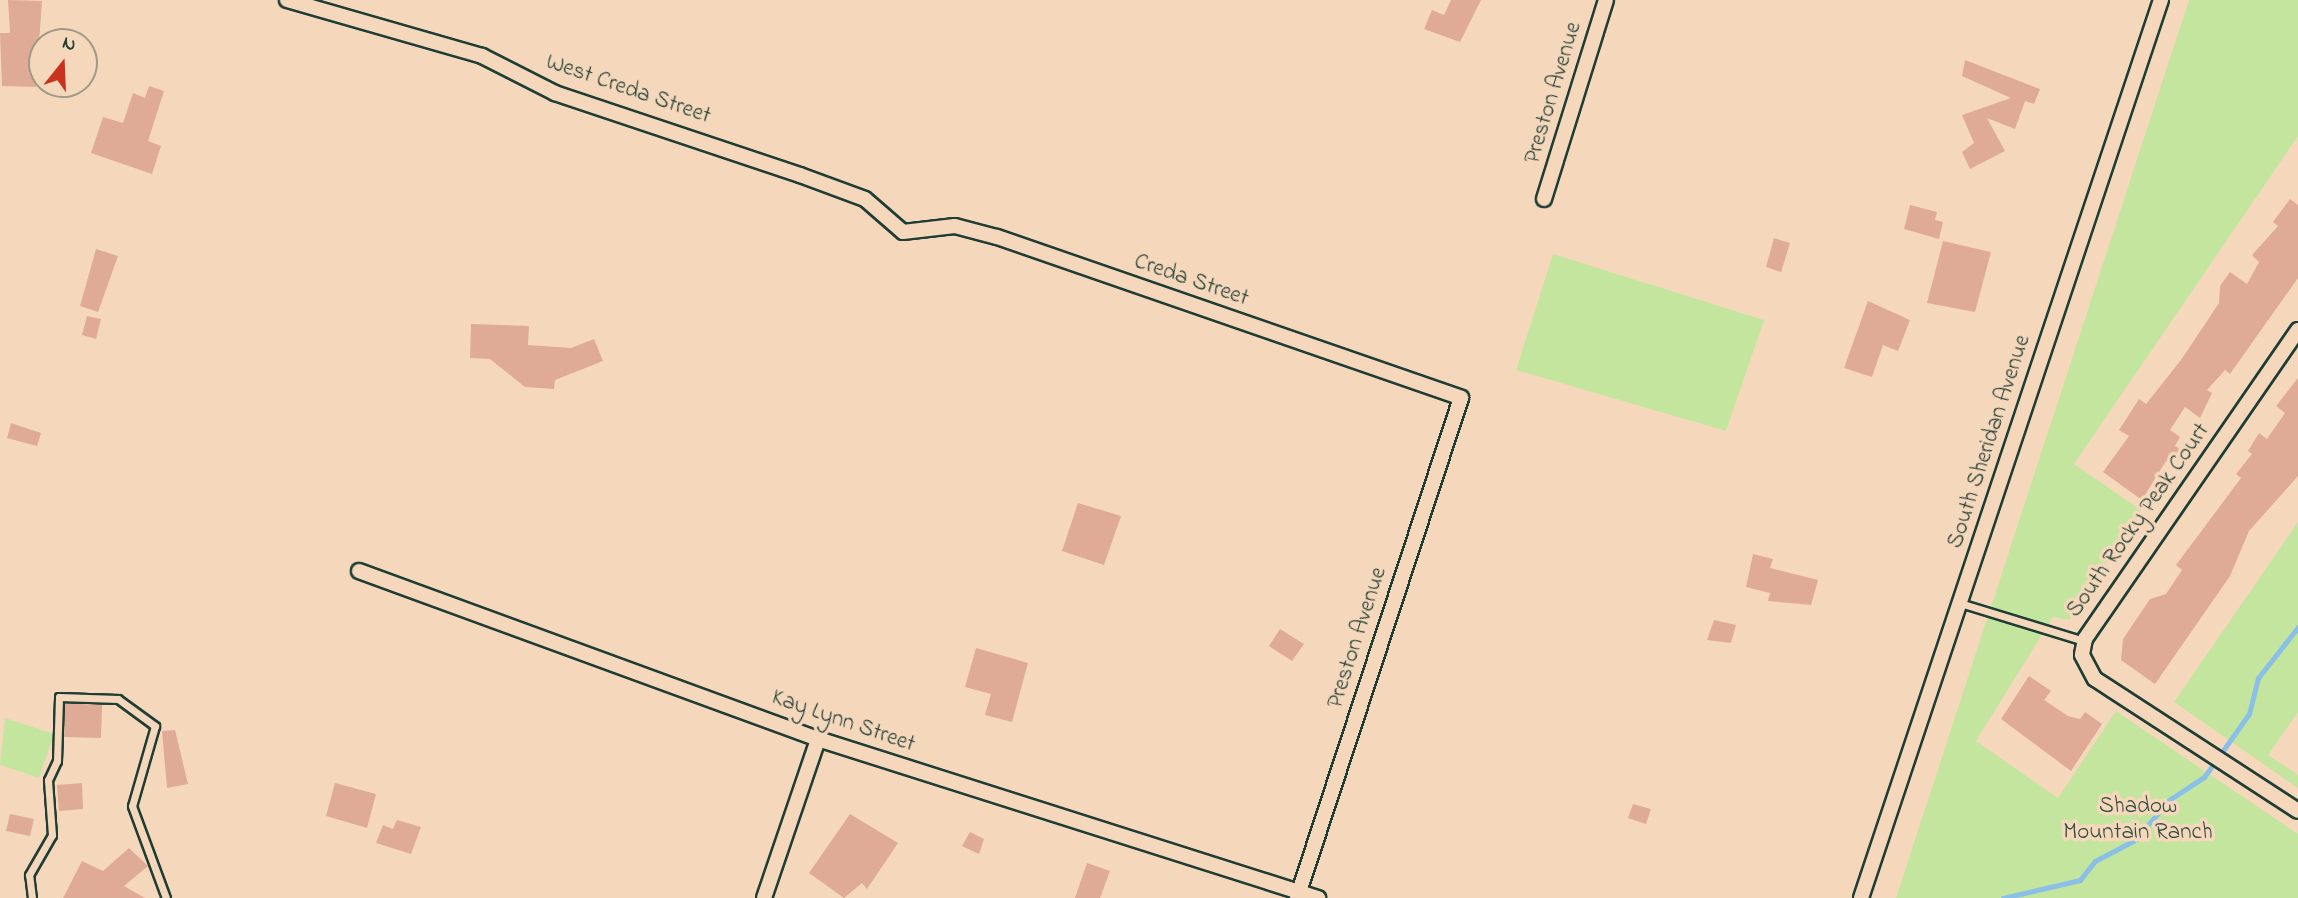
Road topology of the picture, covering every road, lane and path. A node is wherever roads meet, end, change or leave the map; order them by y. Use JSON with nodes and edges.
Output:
{"nodes":[{"id":1,"x":287,"y":0,"type":"edge"},
{"id":2,"x":1606,"y":0,"type":"edge"},
{"id":3,"x":2161,"y":0,"type":"edge"},
{"id":4,"x":1545,"y":199,"type":"dead end"},
{"id":5,"x":903,"y":232,"type":"joint"},
{"id":6,"x":2298,"y":330,"type":"edge"},
{"id":7,"x":1461,"y":398,"type":"joint"},
{"id":8,"x":359,"y":570,"type":"dead end"},
{"id":9,"x":1960,"y":603,"type":"junction"},
{"id":10,"x":2079,"y":652,"type":"junction"},
{"id":11,"x":818,"y":739,"type":"junction"},
{"id":12,"x":2298,"y":811,"type":"edge"},
{"id":13,"x":1298,"y":895,"type":"edge"},
{"id":14,"x":32,"y":898,"type":"edge"},
{"id":15,"x":166,"y":898,"type":"edge"},
{"id":16,"x":764,"y":898,"type":"edge"},
{"id":17,"x":1318,"y":898,"type":"edge"},
{"id":18,"x":1861,"y":898,"type":"edge"}],
"edges":[{"from":1,"to":5,"type":"street","name":"West Creda Street"},
{"from":2,"to":4,"type":"street","name":"Preston Avenue"},
{"from":3,"to":9,"type":"street","name":"South Sheridan Avenue"},
{"from":5,"to":7,"type":"street","name":"Creda Street"},
{"from":6,"to":10,"type":"street","name":"South Rocky Peak Court"},
{"from":7,"to":13,"type":"street","name":"Preston Avenue"},
{"from":8,"to":11,"type":"street","name":"Kay Lynn Street"},
{"from":9,"to":10,"type":"lane"},
{"from":9,"to":18,"type":"street","name":"South Sheridan Avenue"},
{"from":10,"to":12,"type":"street","name":"South Rocky Peak Court"},
{"from":11,"to":13,"type":"street","name":"Kay Lynn Street"},
{"from":11,"to":16,"type":"street"},
{"from":13,"to":17,"type":"street","name":"Kay Lynn Street"},
{"from":14,"to":15,"type":"lane"}]}
